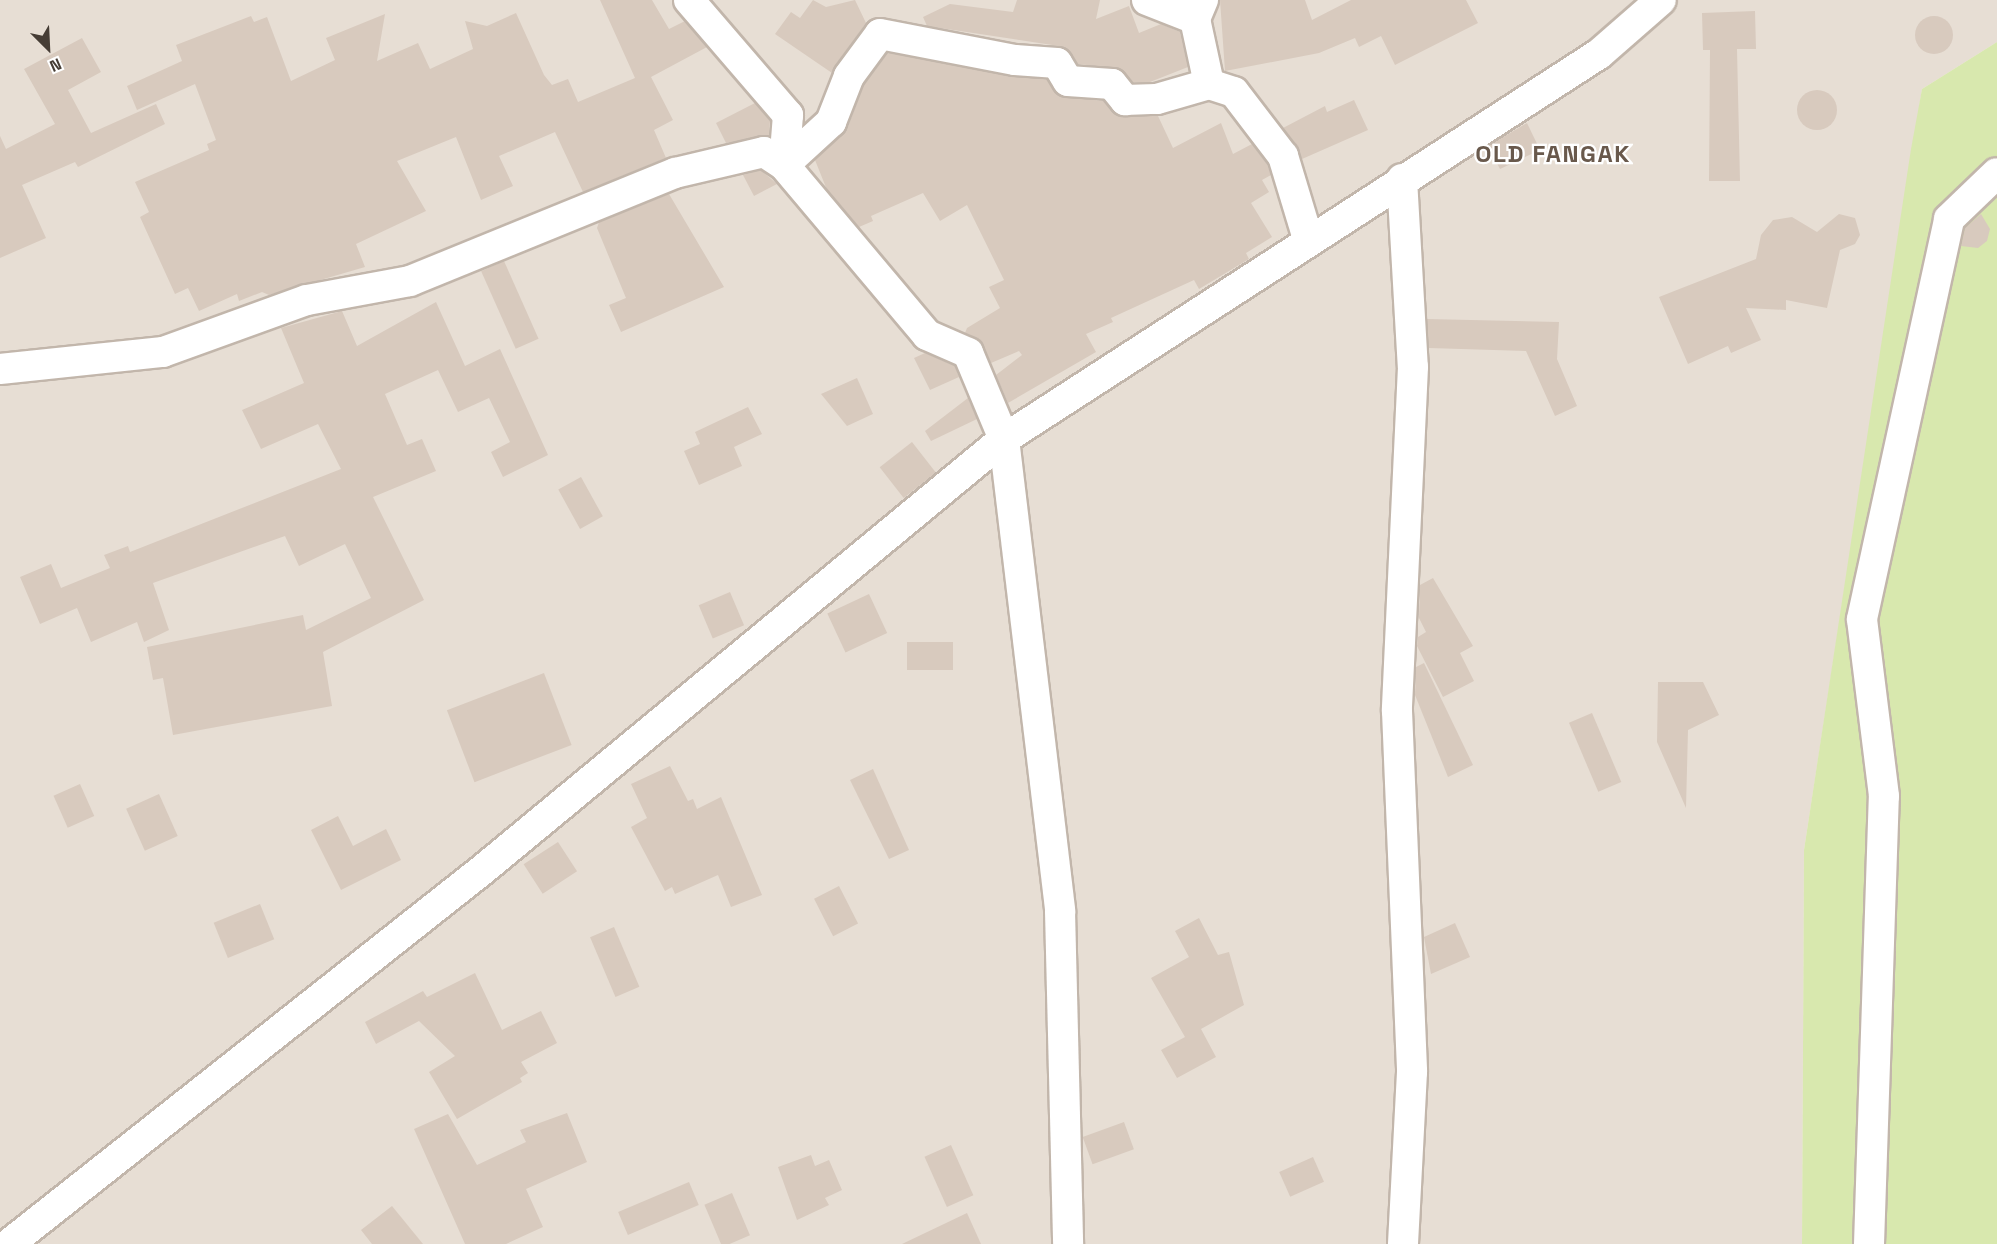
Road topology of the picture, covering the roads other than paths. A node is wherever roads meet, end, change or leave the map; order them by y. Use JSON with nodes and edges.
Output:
{"nodes":[{"id":1,"x":689,"y":0,"type":"edge"},
{"id":2,"x":1147,"y":0,"type":"edge"},
{"id":3,"x":1661,"y":0,"type":"edge"},
{"id":4,"x":1199,"y":9,"type":"edge"},
{"id":5,"x":1209,"y":84,"type":"junction"},
{"id":6,"x":784,"y":165,"type":"junction"},
{"id":7,"x":1997,"y":173,"type":"edge"},
{"id":8,"x":1402,"y":179,"type":"junction"},
{"id":9,"x":1308,"y":239,"type":"junction"},
{"id":10,"x":0,"y":369,"type":"edge"},
{"id":11,"x":1004,"y":439,"type":"junction"},
{"id":12,"x":9,"y":1244,"type":"edge"},
{"id":13,"x":1068,"y":1244,"type":"edge"},
{"id":14,"x":1403,"y":1244,"type":"edge"},
{"id":15,"x":1869,"y":1244,"type":"edge"}],
"edges":[{"from":1,"to":6,"type":"street"},
{"from":2,"to":4,"type":"street"},
{"from":3,"to":8,"type":"street"},
{"from":4,"to":5,"type":"street"},
{"from":5,"to":6,"type":"street"},
{"from":5,"to":9,"type":"street"},
{"from":6,"to":10,"type":"street"},
{"from":6,"to":11,"type":"street"},
{"from":7,"to":15,"type":"street"},
{"from":8,"to":9,"type":"street"},
{"from":8,"to":14,"type":"street"},
{"from":9,"to":11,"type":"street"},
{"from":11,"to":12,"type":"street"},
{"from":11,"to":13,"type":"street"}]}
